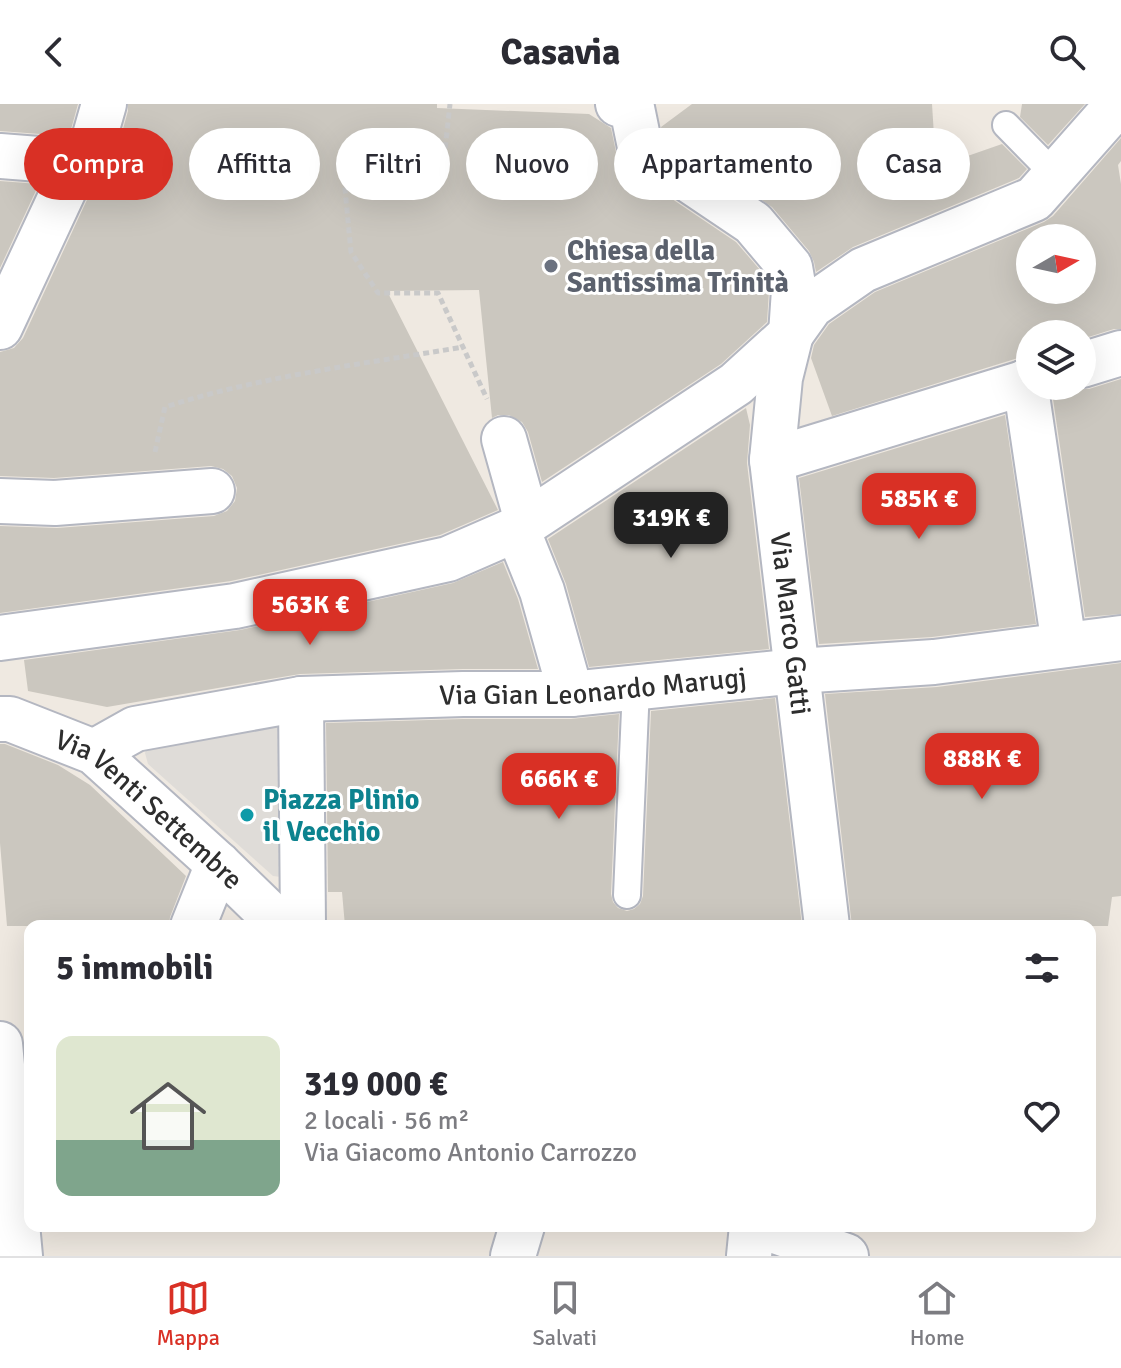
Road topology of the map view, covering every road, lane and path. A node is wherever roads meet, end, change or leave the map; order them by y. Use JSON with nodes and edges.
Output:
{"nodes":[{"id":1,"x":104,"y":104,"type":"edge"},
{"id":2,"x":450,"y":104,"type":"edge"},
{"id":3,"x":1118,"y":104,"type":"edge"},
{"id":4,"x":633,"y":105,"type":"edge"},
{"id":5,"x":1006,"y":125,"type":"dead end"},
{"id":6,"x":97,"y":128,"type":"edge"},
{"id":7,"x":447,"y":128,"type":"edge"},
{"id":8,"x":0,"y":156,"type":"edge"},
{"id":9,"x":24,"y":158,"type":"edge"},
{"id":10,"x":1055,"y":175,"type":"junction"},
{"id":11,"x":59,"y":200,"type":"edge"},
{"id":12,"x":346,"y":200,"type":"edge"},
{"id":13,"x":0,"y":327,"type":"edge"},
{"id":14,"x":791,"y":334,"type":"junction"},
{"id":15,"x":463,"y":347,"type":"junction"},
{"id":16,"x":1121,"y":353,"type":"edge"},
{"id":17,"x":1096,"y":361,"type":"edge"},
{"id":18,"x":1016,"y":384,"type":"edge"},
{"id":19,"x":1030,"y":400,"type":"edge"},
{"id":20,"x":504,"y":439,"type":"joint"},
{"id":21,"x":772,"y":460,"type":"junction"},
{"id":22,"x":212,"y":491,"type":"dead end"},
{"id":23,"x":153,"y":496,"type":"junction"},
{"id":24,"x":0,"y":501,"type":"edge"},
{"id":25,"x":522,"y":525,"type":"junction"},
{"id":26,"x":0,"y":638,"type":"edge"},
{"id":27,"x":1121,"y":638,"type":"edge"},
{"id":28,"x":1064,"y":645,"type":"junction"},
{"id":29,"x":797,"y":671,"type":"junction"},
{"id":30,"x":636,"y":687,"type":"junction"},
{"id":31,"x":571,"y":694,"type":"junction"},
{"id":32,"x":301,"y":699,"type":"junction"},
{"id":33,"x":0,"y":719,"type":"edge"},
{"id":34,"x":94,"y":752,"type":"junction"},
{"id":35,"x":218,"y":864,"type":"junction"},
{"id":36,"x":627,"y":895,"type":"dead end"},
{"id":37,"x":195,"y":920,"type":"edge"},
{"id":38,"x":276,"y":920,"type":"edge"},
{"id":39,"x":303,"y":920,"type":"edge"},
{"id":40,"x":826,"y":920,"type":"edge"},
{"id":41,"x":0,"y":1044,"type":"edge"},
{"id":42,"x":23,"y":1205,"type":"edge"},
{"id":43,"x":520,"y":1232,"type":"edge"},
{"id":44,"x":751,"y":1232,"type":"edge"},
{"id":45,"x":784,"y":1232,"type":"edge"},
{"id":46,"x":823,"y":1242,"type":"edge"},
{"id":47,"x":20,"y":1256,"type":"edge"},
{"id":48,"x":513,"y":1256,"type":"edge"},
{"id":49,"x":749,"y":1256,"type":"edge"}],
"edges":[{"from":1,"to":6,"type":"street"},
{"from":2,"to":7,"type":"path"},
{"from":3,"to":10,"type":"street"},
{"from":4,"to":14,"type":"street","name":"Via Marco Gatti"},
{"from":5,"to":10,"type":"lane"},
{"from":8,"to":9,"type":"street"},
{"from":10,"to":14,"type":"street"},
{"from":11,"to":13,"type":"street"},
{"from":12,"to":15,"type":"path"},
{"from":14,"to":21,"type":"street","name":"Via Marco Gatti"},
{"from":14,"to":25,"type":"street"},
{"from":15,"to":20,"type":"path"},
{"from":15,"to":23,"type":"path"},
{"from":16,"to":17,"type":"street"},
{"from":18,"to":21,"type":"street"},
{"from":19,"to":28,"type":"street"},
{"from":20,"to":25,"type":"street"},
{"from":21,"to":29,"type":"street","name":"Via Marco Gatti"},
{"from":22,"to":23,"type":"street"},
{"from":23,"to":24,"type":"street"},
{"from":25,"to":26,"type":"street"},
{"from":25,"to":31,"type":"street"},
{"from":27,"to":28,"type":"street","name":"Via Gian Leonardo Marugj"},
{"from":28,"to":29,"type":"street","name":"Via Gian Leonardo Marugj"},
{"from":29,"to":30,"type":"street","name":"Via Gian Leonardo Marugj"},
{"from":29,"to":40,"type":"street","name":"Via Marco Gatti"},
{"from":30,"to":31,"type":"street","name":"Via Gian Leonardo Marugj"},
{"from":30,"to":36,"type":"lane"},
{"from":31,"to":32,"type":"street","name":"Via Gian Leonardo Marugj"},
{"from":32,"to":34,"type":"street"},
{"from":32,"to":39,"type":"street"},
{"from":33,"to":34,"type":"street","name":"Via Venti Settembre"},
{"from":34,"to":35,"type":"street","name":"Via Venti Settembre"},
{"from":35,"to":37,"type":"street"},
{"from":35,"to":38,"type":"street","name":"Via Venti Settembre"},
{"from":41,"to":42,"type":"street"},
{"from":42,"to":47,"type":"street"},
{"from":43,"to":48,"type":"street"},
{"from":44,"to":49,"type":"street"},
{"from":45,"to":46,"type":"street"}]}
